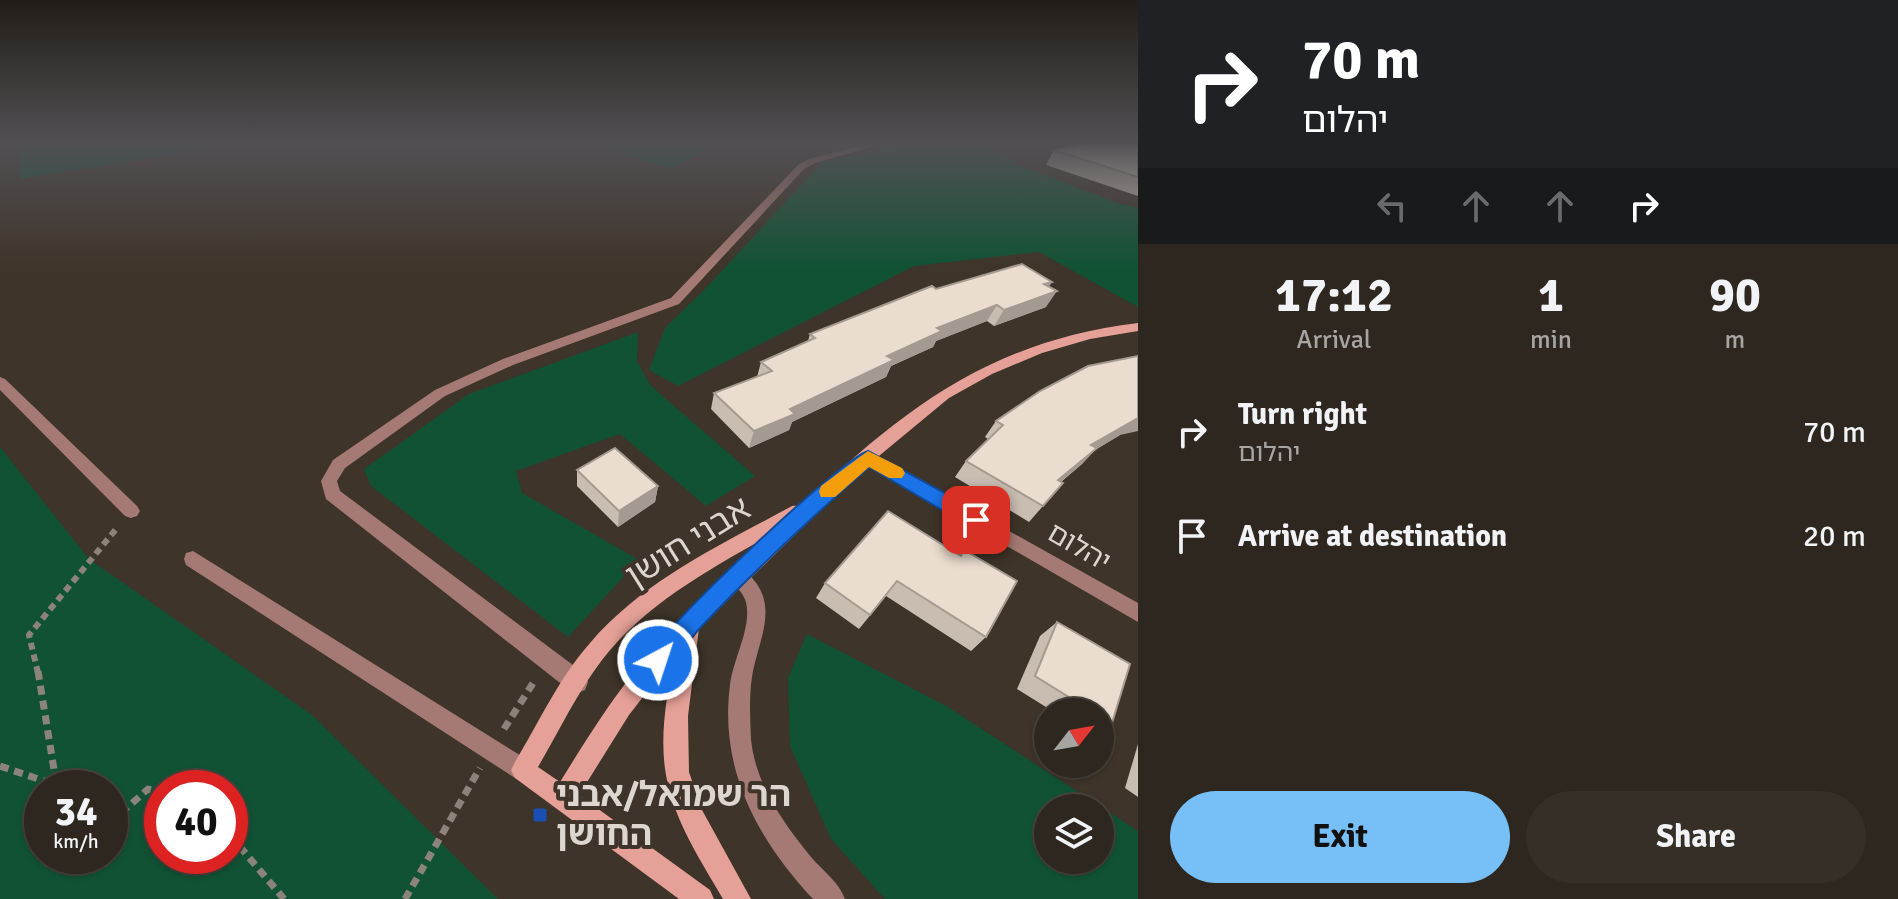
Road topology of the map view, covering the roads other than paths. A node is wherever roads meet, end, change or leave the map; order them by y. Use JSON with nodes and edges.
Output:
{"nodes":[{"id":1,"x":784,"y":185,"type":"edge"},
{"id":2,"x":1138,"y":327,"type":"edge"},
{"id":3,"x":0,"y":382,"type":"edge"},
{"id":4,"x":868,"y":458,"type":"junction"},
{"id":5,"x":819,"y":500,"type":"junction"},
{"id":6,"x":131,"y":511,"type":"road end"},
{"id":7,"x":193,"y":559,"type":"dead end"},
{"id":8,"x":739,"y":576,"type":"junction"},
{"id":9,"x":1138,"y":613,"type":"edge"},
{"id":10,"x":690,"y":622,"type":"junction"},
{"id":11,"x":577,"y":682,"type":"junction"},
{"id":12,"x":523,"y":770,"type":"junction"},
{"id":13,"x":562,"y":800,"type":"junction"},
{"id":14,"x":701,"y":899,"type":"edge"},
{"id":15,"x":738,"y":899,"type":"edge"},
{"id":16,"x":832,"y":899,"type":"edge"}],
"edges":[{"from":1,"to":11,"type":"street"},
{"from":2,"to":4,"type":"street","name":"אבני חושן"},
{"from":3,"to":6,"type":"street"},
{"from":4,"to":5,"type":"street","name":"אבני חושן"},
{"from":4,"to":9,"type":"street","name":"יהלום"},
{"from":5,"to":8,"type":"street","name":"אבני חושן"},
{"from":5,"to":11,"type":"street","name":"אבני חושן"},
{"from":7,"to":12,"type":"street"},
{"from":8,"to":10,"type":"street","name":"אבני חושן"},
{"from":8,"to":16,"type":"street"},
{"from":10,"to":13,"type":"street","name":"אבני חושן"},
{"from":10,"to":15,"type":"street"},
{"from":11,"to":12,"type":"street","name":"אבני חושן"},
{"from":12,"to":13,"type":"street"},
{"from":13,"to":14,"type":"street"}]}
